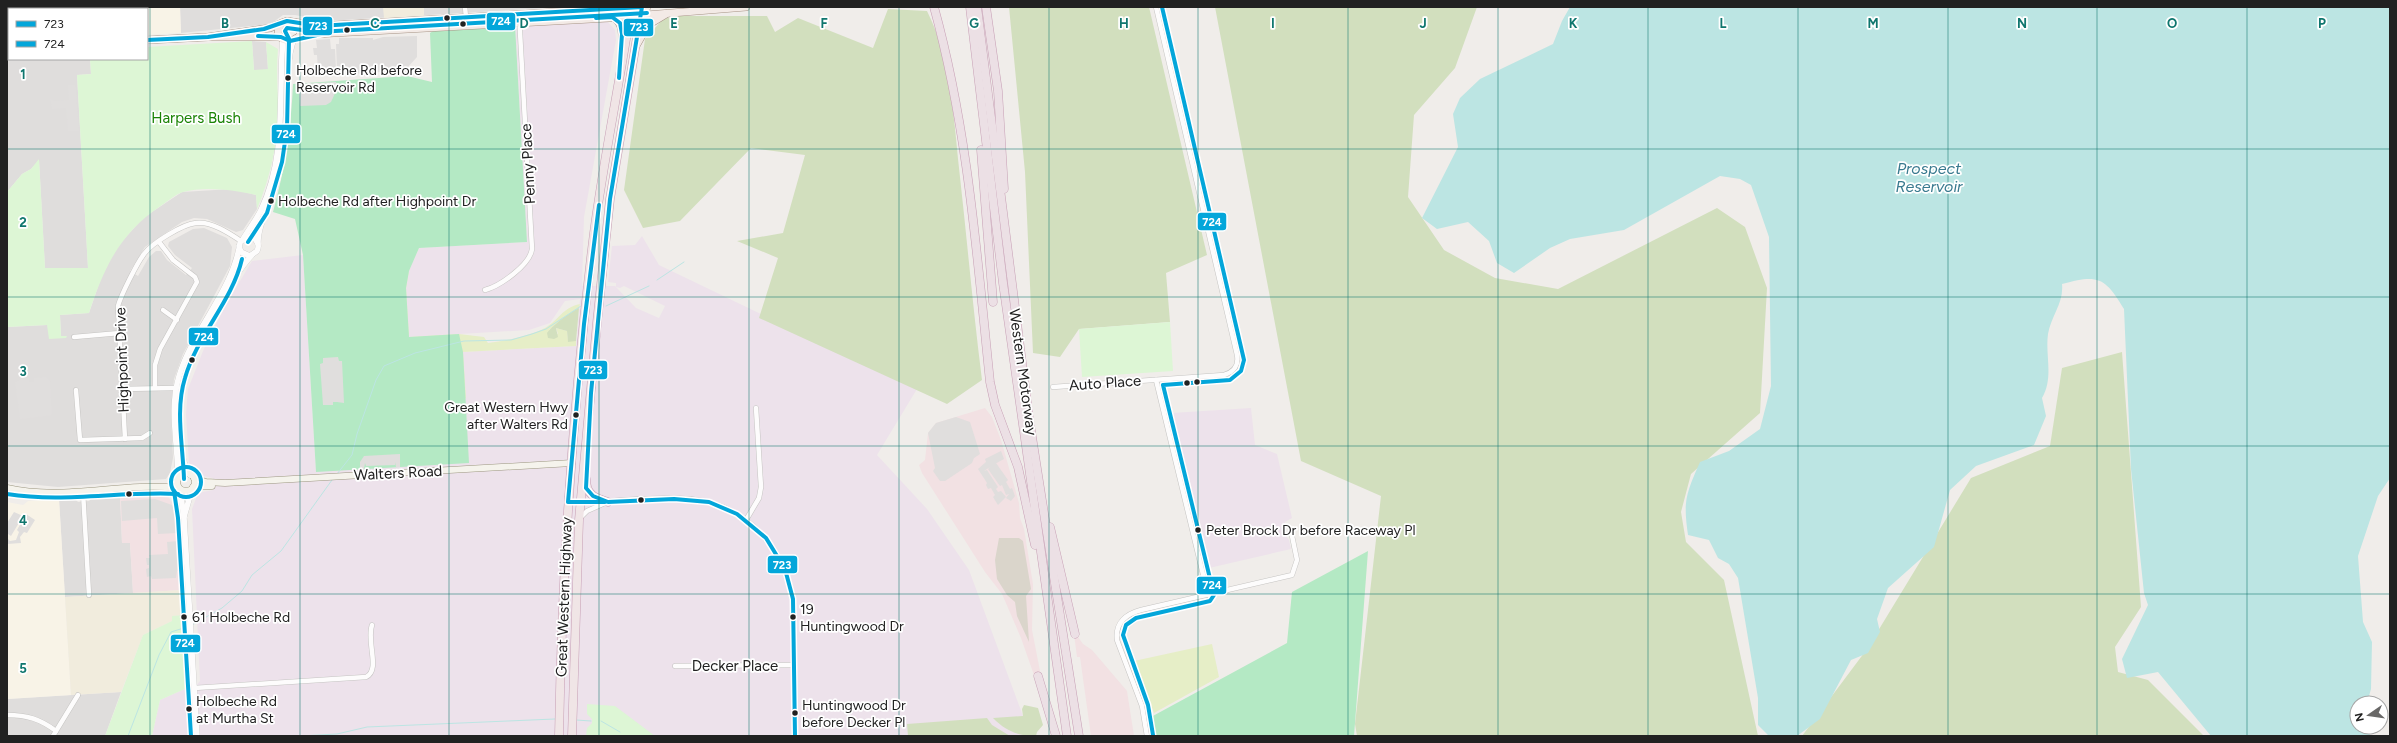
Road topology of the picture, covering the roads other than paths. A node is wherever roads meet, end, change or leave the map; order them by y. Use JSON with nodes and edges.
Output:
{"nodes":[{"id":1,"x":465,"y":7,"type":"edge"},
{"id":2,"x":647,"y":7,"type":"edge"},
{"id":3,"x":746,"y":7,"type":"edge"},
{"id":4,"x":928,"y":7,"type":"edge"},
{"id":5,"x":934,"y":7,"type":"edge"},
{"id":6,"x":970,"y":7,"type":"edge"},
{"id":7,"x":976,"y":7,"type":"edge"},
{"id":8,"x":986,"y":7,"type":"edge"},
{"id":9,"x":1156,"y":7,"type":"edge"},
{"id":10,"x":630,"y":10,"type":"edge"},
{"id":11,"x":641,"y":10,"type":"edge"},
{"id":12,"x":670,"y":12,"type":"junction"},
{"id":13,"x":466,"y":18,"type":"junction"},
{"id":14,"x":520,"y":18,"type":"junction"},
{"id":15,"x":612,"y":18,"type":"junction"},
{"id":16,"x":282,"y":23,"type":"junction"},
{"id":17,"x":296,"y":23,"type":"junction"},
{"id":18,"x":939,"y":24,"type":"junction"},
{"id":19,"x":208,"y":37,"type":"junction"},
{"id":20,"x":282,"y":38,"type":"junction"},
{"id":21,"x":295,"y":39,"type":"junction"},
{"id":22,"x":148,"y":40,"type":"edge"},
{"id":23,"x":635,"y":49,"type":"junction"},
{"id":24,"x":976,"y":65,"type":"junction"},
{"id":25,"x":621,"y":66,"type":"junction"},
{"id":26,"x":159,"y":242,"type":"junction"},
{"id":27,"x":241,"y":242,"type":"junction"},
{"id":28,"x":258,"y":245,"type":"junction"},
{"id":29,"x":253,"y":255,"type":"junction"},
{"id":30,"x":1008,"y":257,"type":"junction"},
{"id":31,"x":485,"y":290,"type":"dead end"},
{"id":32,"x":993,"y":302,"type":"dead end"},
{"id":33,"x":163,"y":310,"type":"dead end"},
{"id":34,"x":177,"y":320,"type":"junction"},
{"id":35,"x":120,"y":333,"type":"junction"},
{"id":36,"x":74,"y":337,"type":"dead end"},
{"id":37,"x":1156,"y":380,"type":"junction"},
{"id":38,"x":1053,"y":386,"type":"dead end"},
{"id":39,"x":155,"y":387,"type":"junction"},
{"id":40,"x":175,"y":388,"type":"junction"},
{"id":41,"x":122,"y":389,"type":"junction"},
{"id":42,"x":76,"y":390,"type":"dead end"},
{"id":43,"x":590,"y":393,"type":"junction"},
{"id":44,"x":756,"y":408,"type":"dead end"},
{"id":45,"x":150,"y":433,"type":"dead end"},
{"id":46,"x":126,"y":438,"type":"junction"},
{"id":47,"x":572,"y":463,"type":"junction"},
{"id":48,"x":192,"y":477,"type":"junction"},
{"id":49,"x":177,"y":480,"type":"junction"},
{"id":50,"x":225,"y":483,"type":"junction"},
{"id":51,"x":157,"y":487,"type":"junction"},
{"id":52,"x":7,"y":488,"type":"edge"},
{"id":53,"x":192,"y":488,"type":"junction"},
{"id":54,"x":179,"y":489,"type":"junction"},
{"id":55,"x":83,"y":492,"type":"junction"},
{"id":56,"x":568,"y":502,"type":"junction"},
{"id":57,"x":580,"y":502,"type":"junction"},
{"id":58,"x":608,"y":502,"type":"junction"},
{"id":59,"x":1042,"y":502,"type":"junction"},
{"id":60,"x":184,"y":517,"type":"junction"},
{"id":61,"x":579,"y":520,"type":"junction"},
{"id":62,"x":746,"y":520,"type":"junction"},
{"id":63,"x":1291,"y":531,"type":"dead end"},
{"id":64,"x":89,"y":595,"type":"dead end"},
{"id":65,"x":1208,"y":595,"type":"junction"},
{"id":66,"x":1049,"y":606,"type":"junction"},
{"id":67,"x":372,"y":625,"type":"dead end"},
{"id":68,"x":1075,"y":634,"type":"dead end"},
{"id":69,"x":794,"y":665,"type":"junction"},
{"id":70,"x":675,"y":666,"type":"dead end"},
{"id":71,"x":1038,"y":676,"type":"dead end"},
{"id":72,"x":194,"y":688,"type":"junction"},
{"id":73,"x":78,"y":695,"type":"dead end"},
{"id":74,"x":7,"y":715,"type":"edge"},
{"id":75,"x":56,"y":731,"type":"junction"},
{"id":76,"x":53,"y":736,"type":"edge"},
{"id":77,"x":196,"y":736,"type":"edge"},
{"id":78,"x":559,"y":736,"type":"edge"},
{"id":79,"x":572,"y":736,"type":"edge"},
{"id":80,"x":795,"y":736,"type":"edge"},
{"id":81,"x":1056,"y":736,"type":"edge"},
{"id":82,"x":1067,"y":736,"type":"edge"},
{"id":83,"x":1079,"y":736,"type":"edge"},
{"id":84,"x":1147,"y":736,"type":"edge"}],
"edges":[{"from":1,"to":13,"type":"street"},
{"from":2,"to":11,"type":"main road"},
{"from":3,"to":12,"type":"main road"},
{"from":4,"to":18,"type":"highway"},
{"from":5,"to":18,"type":"highway"},
{"from":6,"to":24,"type":"highway","name":"Western Motorway"},
{"from":7,"to":30,"type":"highway","name":"Western Motorway"},
{"from":8,"to":30,"type":"highway"},
{"from":9,"to":37,"type":"street","name":"Auto Place"},
{"from":10,"to":11,"type":"main road"},
{"from":10,"to":14,"type":"main road"},
{"from":10,"to":15,"type":"main road"},
{"from":10,"to":25,"type":"highway","name":"Great Western Highway"},
{"from":11,"to":12,"type":"main road"},
{"from":11,"to":23,"type":"highway","name":"Great Western Highway"},
{"from":12,"to":23,"type":"main road"},
{"from":13,"to":14,"type":"main road"},
{"from":13,"to":17,"type":"main road"},
{"from":14,"to":15,"type":"main road"},
{"from":14,"to":21,"type":"main road"},
{"from":14,"to":31,"type":"street","name":"Penny Place"},
{"from":15,"to":25,"type":"main road"},
{"from":16,"to":17,"type":"main road"},
{"from":16,"to":19,"type":"main road"},
{"from":16,"to":20,"type":"main road"},
{"from":17,"to":21,"type":"main road"},
{"from":18,"to":66,"type":"highway"},
{"from":19,"to":20,"type":"main road"},
{"from":19,"to":22,"type":"main road"},
{"from":20,"to":21,"type":"main road"},
{"from":20,"to":27,"type":"street"},
{"from":21,"to":28,"type":"street"},
{"from":23,"to":43,"type":"highway","name":"Great Western Highway"},
{"from":24,"to":32,"type":"highway"},
{"from":24,"to":66,"type":"highway","name":"Western Motorway"},
{"from":25,"to":47,"type":"highway","name":"Great Western Highway"},
{"from":26,"to":27,"type":"street","name":"Highpoint Drive"},
{"from":26,"to":34,"type":"street"},
{"from":26,"to":35,"type":"street","name":"Highpoint Drive"},
{"from":27,"to":28,"type":"street"},
{"from":27,"to":29,"type":"street"},
{"from":27,"to":40,"type":"street"},
{"from":28,"to":29,"type":"street"},
{"from":29,"to":48,"type":"street"},
{"from":30,"to":59,"type":"highway","name":"Western Motorway"},
{"from":33,"to":34,"type":"street"},
{"from":34,"to":39,"type":"street"},
{"from":35,"to":36,"type":"street"},
{"from":35,"to":41,"type":"street","name":"Highpoint Drive"},
{"from":37,"to":38,"type":"street","name":"Auto Place"},
{"from":37,"to":65,"type":"street"},
{"from":39,"to":40,"type":"street"},
{"from":39,"to":41,"type":"street"},
{"from":40,"to":49,"type":"street"},
{"from":41,"to":46,"type":"street","name":"Highpoint Drive"},
{"from":42,"to":46,"type":"street"},
{"from":43,"to":57,"type":"highway","name":"Great Western Highway"},
{"from":43,"to":58,"type":"highway"},
{"from":44,"to":62,"type":"street"},
{"from":45,"to":46,"type":"street"},
{"from":47,"to":50,"type":"main road","name":"Walters Road"},
{"from":47,"to":56,"type":"highway","name":"Great Western Highway"},
{"from":48,"to":49,"type":"main road"},
{"from":48,"to":50,"type":"main road","name":"Walters Road"},
{"from":48,"to":53,"type":"main road"},
{"from":49,"to":51,"type":"main road"},
{"from":49,"to":54,"type":"main road"},
{"from":50,"to":53,"type":"main road","name":"Walters Road"},
{"from":51,"to":54,"type":"main road"},
{"from":51,"to":55,"type":"main road"},
{"from":52,"to":55,"type":"main road"},
{"from":53,"to":54,"type":"main road","name":"Walters Road"},
{"from":53,"to":60,"type":"street"},
{"from":54,"to":60,"type":"street"},
{"from":55,"to":64,"type":"street"},
{"from":56,"to":57,"type":"street"},
{"from":56,"to":78,"type":"highway","name":"Great Western Highway"},
{"from":57,"to":58,"type":"street"},
{"from":57,"to":61,"type":"highway","name":"Great Western Highway"},
{"from":58,"to":61,"type":"street"},
{"from":58,"to":62,"type":"street"},
{"from":59,"to":68,"type":"highway"},
{"from":59,"to":83,"type":"highway","name":"Western Motorway"},
{"from":60,"to":72,"type":"street"},
{"from":61,"to":79,"type":"highway","name":"Great Western Highway"},
{"from":62,"to":69,"type":"street"},
{"from":63,"to":65,"type":"street"},
{"from":65,"to":84,"type":"street"},
{"from":66,"to":82,"type":"highway","name":"Western Motorway"},
{"from":67,"to":72,"type":"street"},
{"from":69,"to":70,"type":"street","name":"Decker Place"},
{"from":69,"to":80,"type":"street"},
{"from":71,"to":81,"type":"highway"},
{"from":72,"to":77,"type":"street"},
{"from":73,"to":75,"type":"street"},
{"from":74,"to":75,"type":"street"},
{"from":75,"to":76,"type":"street"}]}
